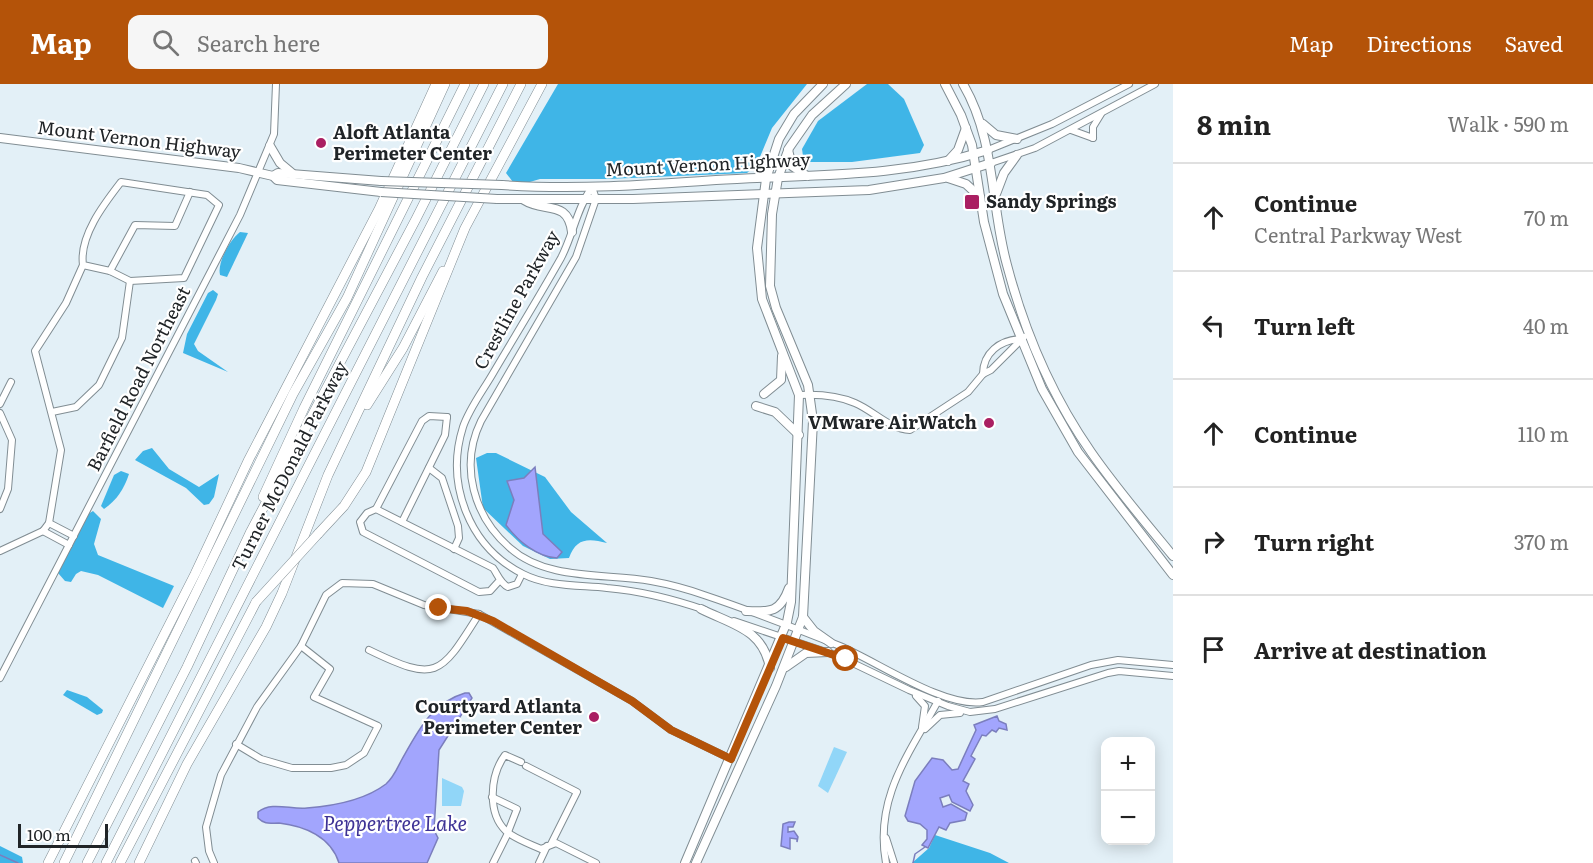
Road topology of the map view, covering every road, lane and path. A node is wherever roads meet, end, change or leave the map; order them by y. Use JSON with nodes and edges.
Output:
{"nodes":[{"id":1,"x":276,"y":84,"type":"edge"},
{"id":2,"x":436,"y":84,"type":"edge"},
{"id":3,"x":445,"y":84,"type":"edge"},
{"id":4,"x":465,"y":84,"type":"edge"},
{"id":5,"x":484,"y":84,"type":"edge"},
{"id":6,"x":503,"y":84,"type":"edge"},
{"id":7,"x":521,"y":84,"type":"edge"},
{"id":8,"x":542,"y":84,"type":"edge"},
{"id":9,"x":823,"y":84,"type":"edge"},
{"id":10,"x":846,"y":84,"type":"edge"},
{"id":11,"x":945,"y":84,"type":"edge"},
{"id":12,"x":963,"y":84,"type":"edge"},
{"id":13,"x":1129,"y":84,"type":"edge"},
{"id":14,"x":1155,"y":84,"type":"edge"},
{"id":15,"x":1102,"y":113,"type":"junction"},
{"id":16,"x":982,"y":123,"type":"junction"},
{"id":17,"x":966,"y":128,"type":"junction"},
{"id":18,"x":1070,"y":130,"type":"junction"},
{"id":19,"x":0,"y":138,"type":"edge"},
{"id":20,"x":1017,"y":139,"type":"junction"},
{"id":21,"x":270,"y":146,"type":"junction"},
{"id":22,"x":788,"y":149,"type":"junction"},
{"id":23,"x":988,"y":150,"type":"junction"},
{"id":24,"x":974,"y":154,"type":"junction"},
{"id":25,"x":1017,"y":155,"type":"junction"},
{"id":26,"x":947,"y":161,"type":"junction"},
{"id":27,"x":990,"y":163,"type":"junction"},
{"id":28,"x":976,"y":168,"type":"junction"},
{"id":29,"x":259,"y":173,"type":"junction"},
{"id":30,"x":292,"y":174,"type":"junction"},
{"id":31,"x":273,"y":176,"type":"junction"},
{"id":32,"x":810,"y":177,"type":"junction"},
{"id":33,"x":778,"y":178,"type":"junction"},
{"id":34,"x":944,"y":178,"type":"junction"},
{"id":35,"x":766,"y":179,"type":"junction"},
{"id":36,"x":592,"y":187,"type":"junction"},
{"id":37,"x":190,"y":192,"type":"junction"},
{"id":38,"x":775,"y":194,"type":"junction"},
{"id":39,"x":763,"y":195,"type":"junction"},
{"id":40,"x":995,"y":197,"type":"junction"},
{"id":41,"x":584,"y":198,"type":"junction"},
{"id":42,"x":980,"y":198,"type":"junction"},
{"id":43,"x":596,"y":199,"type":"junction"},
{"id":44,"x":524,"y":200,"type":"junction"},
{"id":45,"x":465,"y":228,"type":"junction"},
{"id":46,"x":573,"y":232,"type":"junction"},
{"id":47,"x":83,"y":265,"type":"junction"},
{"id":48,"x":110,"y":271,"type":"junction"},
{"id":49,"x":130,"y":281,"type":"junction"},
{"id":50,"x":357,"y":301,"type":"junction"},
{"id":51,"x":515,"y":335,"type":"junction"},
{"id":52,"x":1030,"y":335,"type":"junction"},
{"id":53,"x":1020,"y":339,"type":"junction"},
{"id":54,"x":528,"y":340,"type":"junction"},
{"id":55,"x":781,"y":347,"type":"junction"},
{"id":56,"x":983,"y":374,"type":"junction"},
{"id":57,"x":11,"y":382,"type":"dead end"},
{"id":58,"x":293,"y":394,"type":"junction"},
{"id":59,"x":764,"y":394,"type":"dead end"},
{"id":60,"x":799,"y":394,"type":"junction"},
{"id":61,"x":811,"y":394,"type":"junction"},
{"id":62,"x":0,"y":404,"type":"edge"},
{"id":63,"x":756,"y":406,"type":"dead end"},
{"id":64,"x":51,"y":408,"type":"junction"},
{"id":65,"x":0,"y":413,"type":"edge"},
{"id":66,"x":454,"y":413,"type":"dead end"},
{"id":67,"x":447,"y":417,"type":"junction"},
{"id":68,"x":799,"y":435,"type":"junction"},
{"id":69,"x":346,"y":437,"type":"junction"},
{"id":70,"x":429,"y":468,"type":"junction"},
{"id":71,"x":0,"y":508,"type":"edge"},
{"id":72,"x":376,"y":510,"type":"junction"},
{"id":73,"x":402,"y":522,"type":"junction"},
{"id":74,"x":49,"y":524,"type":"junction"},
{"id":75,"x":43,"y":531,"type":"junction"},
{"id":76,"x":251,"y":531,"type":"junction"},
{"id":77,"x":74,"y":536,"type":"junction"},
{"id":78,"x":69,"y":545,"type":"junction"},
{"id":79,"x":454,"y":549,"type":"junction"},
{"id":80,"x":0,"y":550,"type":"edge"},
{"id":81,"x":1173,"y":556,"type":"edge"},
{"id":82,"x":571,"y":572,"type":"junction"},
{"id":83,"x":522,"y":574,"type":"junction"},
{"id":84,"x":1173,"y":575,"type":"edge"},
{"id":85,"x":792,"y":579,"type":"junction"},
{"id":86,"x":501,"y":580,"type":"junction"},
{"id":87,"x":569,"y":585,"type":"junction"},
{"id":88,"x":681,"y":588,"type":"junction"},
{"id":89,"x":677,"y":601,"type":"junction"},
{"id":90,"x":701,"y":609,"type":"junction"},
{"id":91,"x":746,"y":611,"type":"junction"},
{"id":92,"x":479,"y":614,"type":"junction"},
{"id":93,"x":803,"y":617,"type":"junction"},
{"id":94,"x":786,"y":627,"type":"junction"},
{"id":95,"x":800,"y":632,"type":"junction"},
{"id":96,"x":783,"y":638,"type":"junction"},
{"id":97,"x":795,"y":642,"type":"junction"},
{"id":98,"x":831,"y":643,"type":"junction"},
{"id":99,"x":301,"y":646,"type":"junction"},
{"id":100,"x":369,"y":650,"type":"dead end"},
{"id":101,"x":828,"y":652,"type":"junction"},
{"id":102,"x":1173,"y":665,"type":"edge"},
{"id":103,"x":770,"y":668,"type":"junction"},
{"id":104,"x":886,"y":668,"type":"junction"},
{"id":105,"x":783,"y":669,"type":"junction"},
{"id":106,"x":881,"y":676,"type":"junction"},
{"id":107,"x":1173,"y":676,"type":"edge"},
{"id":108,"x":0,"y":678,"type":"edge"},
{"id":109,"x":909,"y":690,"type":"junction"},
{"id":110,"x":941,"y":695,"type":"junction"},
{"id":111,"x":938,"y":702,"type":"junction"},
{"id":112,"x":970,"y":712,"type":"junction"},
{"id":113,"x":920,"y":734,"type":"junction"},
{"id":114,"x":237,"y":744,"type":"junction"},
{"id":115,"x":731,"y":759,"type":"junction"},
{"id":116,"x":492,"y":797,"type":"junction"},
{"id":117,"x":508,"y":833,"type":"junction"},
{"id":118,"x":885,"y":836,"type":"junction"},
{"id":119,"x":551,"y":844,"type":"junction"},
{"id":120,"x":566,"y":848,"type":"junction"},
{"id":121,"x":562,"y":856,"type":"dead end"},
{"id":122,"x":48,"y":863,"type":"edge"},
{"id":123,"x":64,"y":863,"type":"edge"},
{"id":124,"x":87,"y":863,"type":"edge"},
{"id":125,"x":106,"y":863,"type":"edge"},
{"id":126,"x":120,"y":863,"type":"edge"},
{"id":127,"x":139,"y":863,"type":"edge"},
{"id":128,"x":214,"y":863,"type":"edge"},
{"id":129,"x":493,"y":863,"type":"edge"},
{"id":130,"x":539,"y":863,"type":"edge"},
{"id":131,"x":596,"y":863,"type":"edge"},
{"id":132,"x":685,"y":863,"type":"edge"},
{"id":133,"x":696,"y":863,"type":"edge"},
{"id":134,"x":886,"y":863,"type":"edge"},
{"id":135,"x":894,"y":863,"type":"edge"}],
"edges":[{"from":1,"to":21,"type":"street","name":"Barfield Road Northeast"},
{"from":2,"to":122,"type":"highway"},
{"from":3,"to":58,"type":"highway"},
{"from":4,"to":50,"type":"highway"},
{"from":5,"to":76,"type":"highway","name":"Turner McDonald Parkway"},
{"from":6,"to":125,"type":"highway","name":"Turner McDonald Parkway"},
{"from":7,"to":69,"type":"highway"},
{"from":8,"to":45,"type":"highway"},
{"from":9,"to":35,"type":"main road"},
{"from":10,"to":22,"type":"main road"},
{"from":11,"to":17,"type":"main road"},
{"from":12,"to":16,"type":"main road"},
{"from":13,"to":20,"type":"street","name":"Mount Vernon Highway"},
{"from":14,"to":15,"type":"street","name":"Mount Vernon Highway"},
{"from":15,"to":18,"type":"street","name":"Mount Vernon Highway"},
{"from":15,"to":18,"type":"street"},
{"from":16,"to":20,"type":"main road"},
{"from":16,"to":23,"type":"main road"},
{"from":17,"to":24,"type":"main road"},
{"from":17,"to":26,"type":"main road"},
{"from":18,"to":25,"type":"street","name":"Mount Vernon Highway"},
{"from":19,"to":29,"type":"main road","name":"Mount Vernon Highway"},
{"from":20,"to":23,"type":"street","name":"Mount Vernon Highway"},
{"from":21,"to":29,"type":"street","name":"Barfield Road Northeast"},
{"from":21,"to":30,"type":"main road"},
{"from":22,"to":32,"type":"main road"},
{"from":22,"to":33,"type":"main road"},
{"from":23,"to":24,"type":"main road","name":"Mount Vernon Highway"},
{"from":23,"to":27,"type":"main road"},
{"from":24,"to":26,"type":"main road","name":"Mount Vernon Highway"},
{"from":24,"to":28,"type":"main road"},
{"from":25,"to":27,"type":"street","name":"Mount Vernon Highway"},
{"from":25,"to":40,"type":"main road"},
{"from":26,"to":32,"type":"main road","name":"Mount Vernon Highway"},
{"from":27,"to":28,"type":"main road","name":"Mount Vernon Highway"},
{"from":27,"to":40,"type":"main road"},
{"from":28,"to":34,"type":"main road","name":"Mount Vernon Highway"},
{"from":28,"to":42,"type":"main road"},
{"from":29,"to":31,"type":"main road","name":"Mount Vernon Highway"},
{"from":29,"to":77,"type":"street","name":"Barfield Road Northeast"},
{"from":30,"to":31,"type":"main road","name":"Mount Vernon Highway"},
{"from":30,"to":36,"type":"main road","name":"Mount Vernon Highway","bridge":true},
{"from":31,"to":44,"type":"main road","name":"Mount Vernon Highway","bridge":true},
{"from":32,"to":33,"type":"main road","name":"Mount Vernon Highway"},
{"from":33,"to":35,"type":"main road","name":"Mount Vernon Highway"},
{"from":33,"to":38,"type":"main road"},
{"from":34,"to":38,"type":"main road","name":"Mount Vernon Highway"},
{"from":34,"to":42,"type":"main road"},
{"from":35,"to":36,"type":"main road","name":"Mount Vernon Highway"},
{"from":35,"to":39,"type":"main road"},
{"from":36,"to":41,"type":"street","name":"Crestline Parkway"},
{"from":36,"to":43,"type":"street"},
{"from":37,"to":47,"type":"street"},
{"from":37,"to":48,"type":"street"},
{"from":37,"to":49,"type":"street"},
{"from":38,"to":39,"type":"main road","name":"Mount Vernon Highway"},
{"from":38,"to":61,"type":"main road"},
{"from":39,"to":43,"type":"main road","name":"Mount Vernon Highway"},
{"from":39,"to":55,"type":"main road"},
{"from":40,"to":52,"type":"main road"},
{"from":41,"to":43,"type":"main road","name":"Mount Vernon Highway"},
{"from":41,"to":44,"type":"main road","name":"Mount Vernon Highway"},
{"from":41,"to":46,"type":"street","name":"Crestline Parkway"},
{"from":42,"to":53,"type":"main road"},
{"from":43,"to":54,"type":"street","name":"Crestline Parkway"},
{"from":44,"to":46,"type":"main road"},
{"from":45,"to":69,"type":"highway"},
{"from":45,"to":126,"type":"highway","bridge":true},
{"from":46,"to":51,"type":"street","name":"Crestline Parkway"},
{"from":47,"to":48,"type":"street"},
{"from":47,"to":64,"type":"street"},
{"from":48,"to":49,"type":"street"},
{"from":49,"to":64,"type":"street"},
{"from":50,"to":58,"type":"highway"},
{"from":50,"to":76,"type":"highway"},
{"from":51,"to":54,"type":"street"},
{"from":51,"to":83,"type":"street","name":"Crestline Parkway"},
{"from":52,"to":53,"type":"street"},
{"from":52,"to":81,"type":"main road"},
{"from":53,"to":56,"type":"street"},
{"from":53,"to":56,"type":"street"},
{"from":53,"to":84,"type":"main road"},
{"from":54,"to":82,"type":"street","name":"Crestline Parkway"},
{"from":55,"to":59,"type":"main road"},
{"from":55,"to":60,"type":"main road"},
{"from":56,"to":61,"type":"street"},
{"from":57,"to":62,"type":"street"},
{"from":58,"to":123,"type":"highway"},
{"from":60,"to":61,"type":"street"},
{"from":60,"to":68,"type":"main road"},
{"from":61,"to":93,"type":"main road"},
{"from":63,"to":68,"type":"main road"},
{"from":64,"to":74,"type":"street"},
{"from":65,"to":71,"type":"street"},
{"from":66,"to":67,"type":"street"},
{"from":67,"to":70,"type":"street"},
{"from":67,"to":72,"type":"street"},
{"from":68,"to":85,"type":"main road"},
{"from":69,"to":127,"type":"highway"},
{"from":70,"to":73,"type":"street"},
{"from":70,"to":79,"type":"street"},
{"from":72,"to":73,"type":"street"},
{"from":72,"to":86,"type":"street"},
{"from":73,"to":79,"type":"street"},
{"from":74,"to":75,"type":"street"},
{"from":74,"to":77,"type":"street"},
{"from":75,"to":78,"type":"street"},
{"from":75,"to":80,"type":"street"},
{"from":76,"to":124,"type":"highway","name":"Turner McDonald Parkway"},
{"from":77,"to":78,"type":"street","name":"Barfield Road Northeast"},
{"from":78,"to":108,"type":"street","name":"Barfield Road Northeast"},
{"from":79,"to":86,"type":"street"},
{"from":82,"to":87,"type":"street"},
{"from":82,"to":88,"type":"street","name":"Crestline Parkway"},
{"from":83,"to":86,"type":"street"},
{"from":83,"to":87,"type":"street","name":"Crestline Parkway"},
{"from":85,"to":91,"type":"main road"},
{"from":85,"to":94,"type":"main road"},
{"from":87,"to":89,"type":"street","name":"Crestline Parkway"},
{"from":88,"to":89,"type":"street"},
{"from":88,"to":91,"type":"street","name":"Crestline Parkway"},
{"from":89,"to":90,"type":"street","name":"Crestline Parkway"},
{"from":90,"to":96,"type":"street","name":"Crestline Parkway"},
{"from":90,"to":103,"type":"main road"},
{"from":91,"to":94,"type":"street","name":"Crestline Parkway"},
{"from":92,"to":99,"type":"street"},
{"from":92,"to":100,"type":"street"},
{"from":92,"to":115,"type":"street"},
{"from":93,"to":95,"type":"main road"},
{"from":93,"to":98,"type":"main road"},
{"from":94,"to":95,"type":"street","name":"Crestline Parkway"},
{"from":94,"to":96,"type":"main road"},
{"from":95,"to":97,"type":"main road"},
{"from":95,"to":98,"type":"street","name":"Crestline Parkway"},
{"from":96,"to":97,"type":"street","name":"Crestline Parkway"},
{"from":96,"to":103,"type":"main road"},
{"from":97,"to":101,"type":"street","name":"Crestline Parkway"},
{"from":97,"to":105,"type":"main road"},
{"from":98,"to":104,"type":"street","name":"Crestline Parkway"},
{"from":99,"to":114,"type":"street"},
{"from":99,"to":114,"type":"street"},
{"from":101,"to":105,"type":"main road"},
{"from":101,"to":106,"type":"street","name":"Crestline Parkway"},
{"from":102,"to":110,"type":"street","name":"Crestline Parkway"},
{"from":103,"to":115,"type":"main road"},
{"from":104,"to":106,"type":"street"},
{"from":104,"to":110,"type":"street","name":"Crestline Parkway"},
{"from":105,"to":133,"type":"main road"},
{"from":106,"to":109,"type":"street","name":"Crestline Parkway"},
{"from":107,"to":112,"type":"street"},
{"from":109,"to":111,"type":"street","name":"Crestline Parkway"},
{"from":109,"to":113,"type":"street"},
{"from":110,"to":111,"type":"street"},
{"from":111,"to":112,"type":"street","name":"Crestline Parkway"},
{"from":111,"to":113,"type":"street"},
{"from":112,"to":113,"type":"street"},
{"from":113,"to":118,"type":"street"},
{"from":114,"to":128,"type":"street"},
{"from":115,"to":132,"type":"main road"},
{"from":116,"to":117,"type":"street"},
{"from":116,"to":117,"type":"street"},
{"from":116,"to":119,"type":"street"},
{"from":117,"to":119,"type":"street"},
{"from":117,"to":129,"type":"street"},
{"from":118,"to":134,"type":"street"},
{"from":118,"to":135,"type":"street"},
{"from":119,"to":120,"type":"street"},
{"from":119,"to":130,"type":"street"},
{"from":120,"to":121,"type":"street"},
{"from":120,"to":131,"type":"street"}]}
